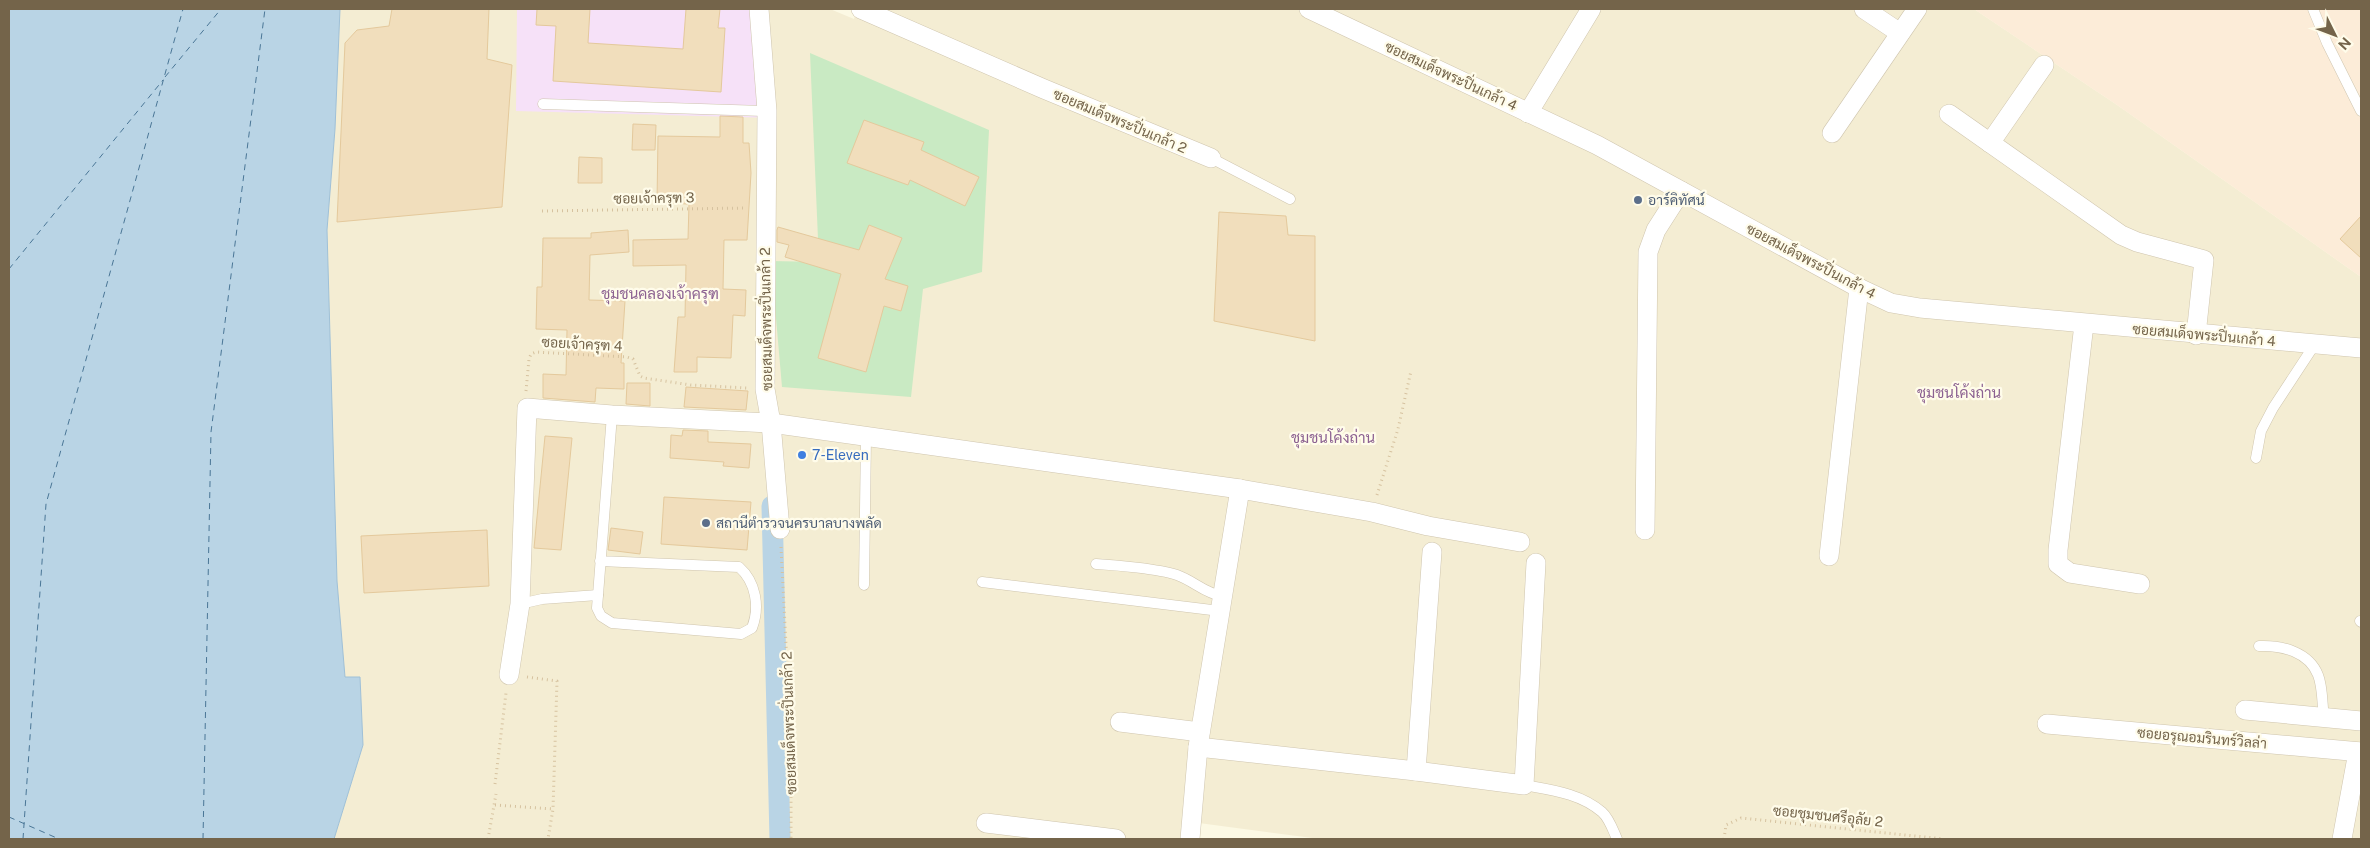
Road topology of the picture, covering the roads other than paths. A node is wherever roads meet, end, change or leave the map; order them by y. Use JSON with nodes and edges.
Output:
{"nodes":[{"id":1,"x":759,"y":9,"type":"edge"},
{"id":2,"x":864,"y":9,"type":"edge"},
{"id":3,"x":1309,"y":9,"type":"edge"},
{"id":4,"x":1591,"y":9,"type":"edge"},
{"id":5,"x":1864,"y":9,"type":"edge"},
{"id":6,"x":1916,"y":9,"type":"edge"},
{"id":7,"x":2313,"y":9,"type":"edge"},
{"id":8,"x":1900,"y":33,"type":"junction"},
{"id":9,"x":2044,"y":65,"type":"dead end"},
{"id":10,"x":543,"y":104,"type":"dead end"},
{"id":11,"x":2361,"y":110,"type":"edge"},
{"id":12,"x":767,"y":111,"type":"junction"},
{"id":13,"x":1528,"y":113,"type":"junction"},
{"id":14,"x":1949,"y":114,"type":"dead end"},
{"id":15,"x":1832,"y":133,"type":"dead end"},
{"id":16,"x":1990,"y":143,"type":"junction"},
{"id":17,"x":1211,"y":158,"type":"joint"},
{"id":18,"x":1681,"y":191,"type":"junction"},
{"id":19,"x":1290,"y":199,"type":"dead end"},
{"id":20,"x":1859,"y":288,"type":"junction"},
{"id":21,"x":2084,"y":324,"type":"junction"},
{"id":22,"x":2196,"y":335,"type":"junction"},
{"id":23,"x":2315,"y":344,"type":"junction"},
{"id":24,"x":2361,"y":348,"type":"edge"},
{"id":25,"x":612,"y":415,"type":"junction"},
{"id":26,"x":771,"y":423,"type":"junction"},
{"id":27,"x":866,"y":436,"type":"junction"},
{"id":28,"x":2256,"y":458,"type":"dead end"},
{"id":29,"x":1240,"y":489,"type":"junction"},
{"id":30,"x":780,"y":529,"type":"road end"},
{"id":31,"x":1645,"y":530,"type":"dead end"},
{"id":32,"x":1520,"y":542,"type":"dead end"},
{"id":33,"x":1432,"y":552,"type":"dead end"},
{"id":34,"x":1830,"y":556,"type":"dead end"},
{"id":35,"x":600,"y":561,"type":"junction"},
{"id":36,"x":1536,"y":563,"type":"dead end"},
{"id":37,"x":1096,"y":564,"type":"dead end"},
{"id":38,"x":982,"y":582,"type":"dead end"},
{"id":39,"x":2140,"y":584,"type":"dead end"},
{"id":40,"x":864,"y":585,"type":"dead end"},
{"id":41,"x":598,"y":595,"type":"junction"},
{"id":42,"x":1221,"y":603,"type":"junction"},
{"id":43,"x":520,"y":604,"type":"junction"},
{"id":44,"x":2259,"y":646,"type":"dead end"},
{"id":45,"x":508,"y":675,"type":"road end"},
{"id":46,"x":2245,"y":710,"type":"dead end"},
{"id":47,"x":2324,"y":718,"type":"junction"},
{"id":48,"x":2361,"y":721,"type":"edge"},
{"id":49,"x":1120,"y":722,"type":"dead end"},
{"id":50,"x":2047,"y":724,"type":"dead end"},
{"id":51,"x":1199,"y":740,"type":"junction"},
{"id":52,"x":2359,"y":752,"type":"edge"},
{"id":53,"x":1416,"y":771,"type":"junction"},
{"id":54,"x":1524,"y":785,"type":"junction"},
{"id":55,"x":986,"y":823,"type":"dead end"},
{"id":56,"x":1116,"y":839,"type":"edge"},
{"id":57,"x":1190,"y":839,"type":"edge"},
{"id":58,"x":1616,"y":839,"type":"edge"},
{"id":59,"x":2342,"y":839,"type":"edge"}],
"edges":[{"from":1,"to":12,"type":"street","name":"ซอยสมเด็จพระปิ่นเกล้า 2"},
{"from":2,"to":17,"type":"street","name":"ซอยสมเด็จพระปิ่นเกล้า 2"},
{"from":3,"to":13,"type":"street","name":"ซอยสมเด็จพระปิ่นเกล้า 4"},
{"from":4,"to":13,"type":"street"},
{"from":5,"to":8,"type":"street"},
{"from":6,"to":8,"type":"street"},
{"from":7,"to":11,"type":"lane"},
{"from":8,"to":15,"type":"street"},
{"from":9,"to":16,"type":"street"},
{"from":10,"to":12,"type":"lane"},
{"from":12,"to":26,"type":"street","name":"ซอยสมเด็จพระปิ่นเกล้า 2"},
{"from":13,"to":18,"type":"street","name":"ซอยสมเด็จพระปิ่นเกล้า 4"},
{"from":14,"to":16,"type":"street"},
{"from":16,"to":22,"type":"street"},
{"from":17,"to":19,"type":"lane"},
{"from":18,"to":20,"type":"street","name":"ซอยสมเด็จพระปิ่นเกล้า 4"},
{"from":18,"to":31,"type":"street"},
{"from":20,"to":21,"type":"street","name":"ซอยสมเด็จพระปิ่นเกล้า 4"},
{"from":20,"to":34,"type":"street"},
{"from":21,"to":22,"type":"street","name":"ซอยสมเด็จพระปิ่นเกล้า 4"},
{"from":21,"to":39,"type":"street"},
{"from":22,"to":23,"type":"street","name":"ซอยสมเด็จพระปิ่นเกล้า 4"},
{"from":23,"to":24,"type":"street","name":"ซอยสมเด็จพระปิ่นเกล้า 4"},
{"from":23,"to":28,"type":"lane"},
{"from":25,"to":26,"type":"street"},
{"from":25,"to":35,"type":"lane"},
{"from":25,"to":43,"type":"street"},
{"from":26,"to":27,"type":"street"},
{"from":26,"to":30,"type":"street","name":"ซอยสมเด็จพระปิ่นเกล้า 2"},
{"from":27,"to":29,"type":"street"},
{"from":27,"to":40,"type":"lane"},
{"from":29,"to":32,"type":"street"},
{"from":29,"to":42,"type":"street"},
{"from":33,"to":53,"type":"street"},
{"from":35,"to":41,"type":"lane"},
{"from":35,"to":41,"type":"lane"},
{"from":36,"to":54,"type":"street"},
{"from":37,"to":42,"type":"lane"},
{"from":38,"to":42,"type":"lane"},
{"from":41,"to":43,"type":"lane"},
{"from":42,"to":51,"type":"street"},
{"from":43,"to":45,"type":"street"},
{"from":44,"to":47,"type":"lane"},
{"from":46,"to":47,"type":"street"},
{"from":47,"to":48,"type":"street"},
{"from":49,"to":51,"type":"street"},
{"from":50,"to":52,"type":"street","name":"ซอยอรุณอมรินทร์วิลล่า"},
{"from":51,"to":53,"type":"street"},
{"from":51,"to":57,"type":"street"},
{"from":52,"to":59,"type":"street","name":"ซอยอรุณอมรินทร์วิลล่า"},
{"from":53,"to":54,"type":"street"},
{"from":54,"to":58,"type":"lane"},
{"from":55,"to":56,"type":"street"}]}
